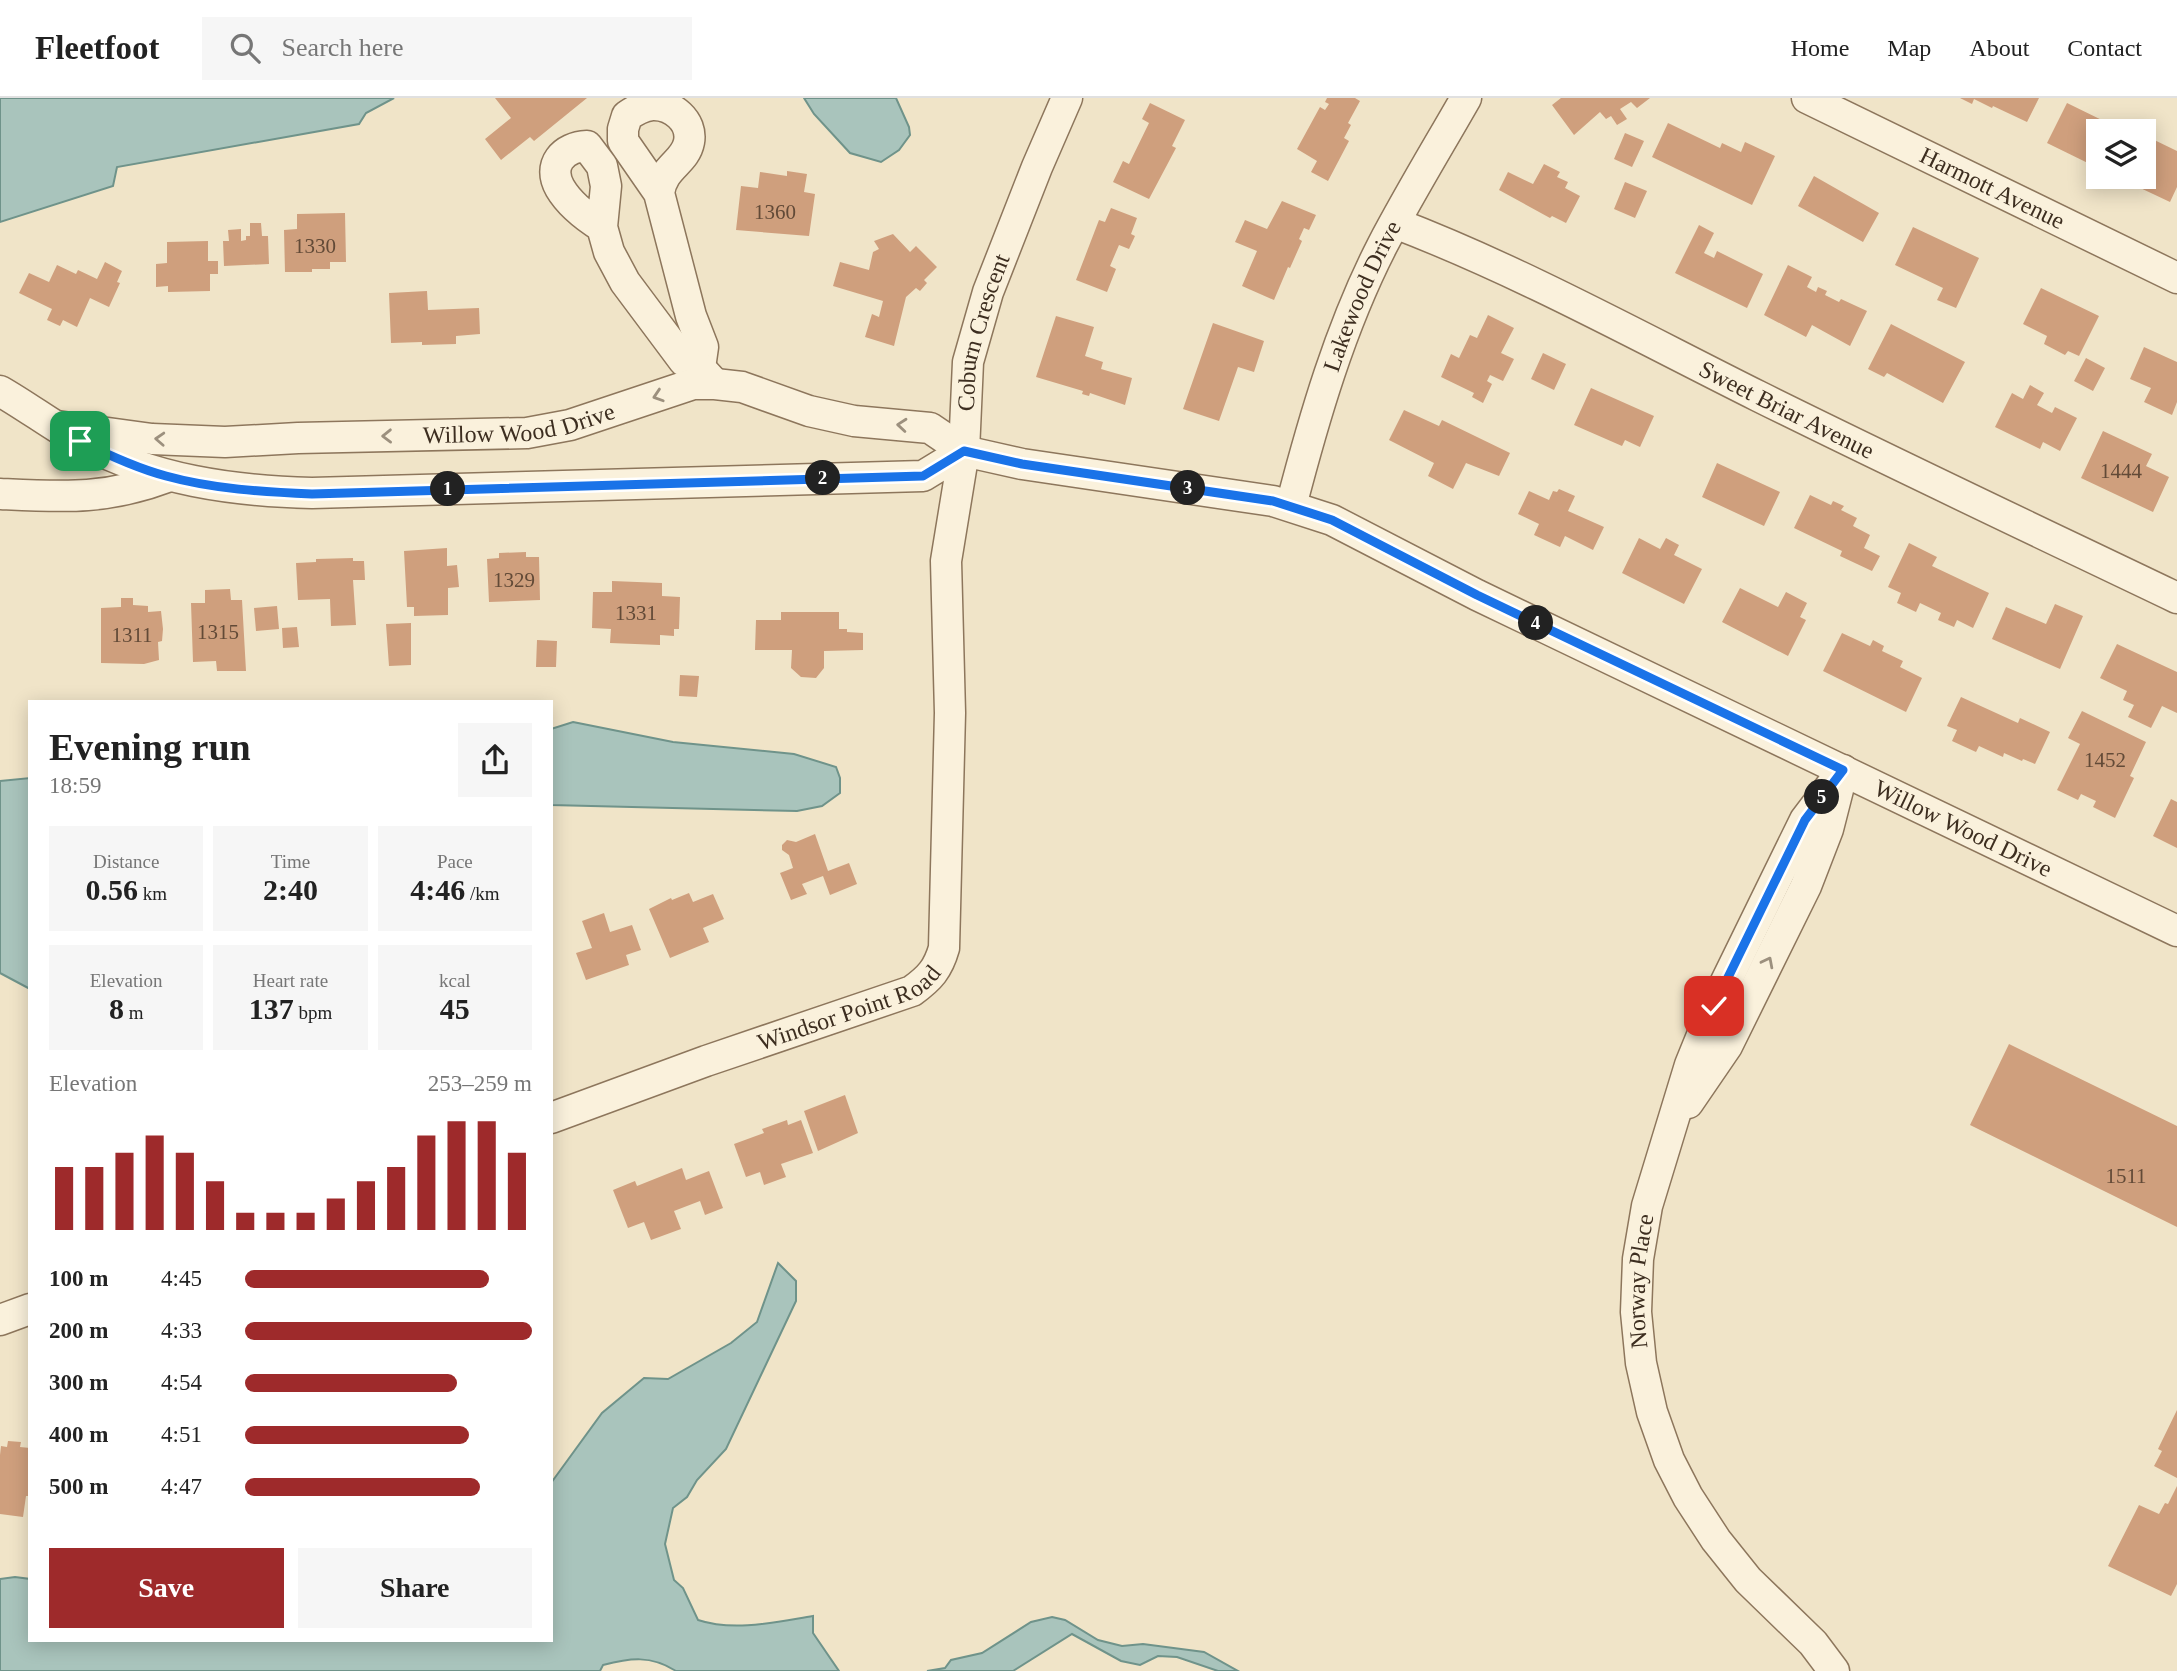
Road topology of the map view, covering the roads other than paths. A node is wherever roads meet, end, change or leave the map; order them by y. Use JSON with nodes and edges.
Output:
{"nodes":[{"id":1,"x":1067,"y":98,"type":"edge"},
{"id":2,"x":1466,"y":98,"type":"edge"},
{"id":3,"x":1807,"y":98,"type":"edge"},
{"id":4,"x":659,"y":193,"type":"dead end"},
{"id":5,"x":1395,"y":223,"type":"junction"},
{"id":6,"x":601,"y":227,"type":"dead end"},
{"id":7,"x":2177,"y":278,"type":"edge"},
{"id":8,"x":707,"y":376,"type":"junction"},
{"id":9,"x":0,"y":391,"type":"edge"},
{"id":10,"x":57,"y":425,"type":"junction"},
{"id":11,"x":964,"y":451,"type":"junction"},
{"id":12,"x":167,"y":477,"type":"junction"},
{"id":13,"x":0,"y":494,"type":"edge"},
{"id":14,"x":1292,"y":506,"type":"junction"},
{"id":15,"x":2177,"y":597,"type":"edge"},
{"id":16,"x":949,"y":748,"type":"joint"},
{"id":17,"x":1843,"y":770,"type":"junction"},
{"id":18,"x":2177,"y":931,"type":"edge"},
{"id":19,"x":553,"y":1117,"type":"edge"},
{"id":20,"x":28,"y":1310,"type":"edge"},
{"id":21,"x":0,"y":1320,"type":"edge"},
{"id":22,"x":1834,"y":1671,"type":"edge"}],
"edges":[{"from":1,"to":11,"type":"street","name":"Coburn Crescent"},
{"from":2,"to":5,"type":"street","name":"Lakewood Drive"},
{"from":3,"to":7,"type":"street","name":"Harmott Avenue"},
{"from":4,"to":8,"type":"street"},
{"from":5,"to":14,"type":"street","name":"Lakewood Drive"},
{"from":5,"to":15,"type":"street","name":"Sweet Briar Avenue"},
{"from":6,"to":8,"type":"street"},
{"from":8,"to":10,"type":"street","name":"Willow Wood Drive","one_way":true},
{"from":11,"to":8,"type":"street","name":"Willow Wood Drive","one_way":true},
{"from":9,"to":10,"type":"street","name":"Willow Wood Drive"},
{"from":10,"to":12,"type":"street","name":"Willow Wood Drive"},
{"from":11,"to":12,"type":"street","name":"Willow Wood Drive"},
{"from":11,"to":14,"type":"street","name":"Willow Wood Drive"},
{"from":11,"to":16,"type":"street","name":"Coburn Crescent"},
{"from":12,"to":13,"type":"street"},
{"from":14,"to":17,"type":"street","name":"Willow Wood Drive"},
{"from":16,"to":19,"type":"street","name":"Windsor Point Road"},
{"from":17,"to":18,"type":"street","name":"Willow Wood Drive"},
{"from":17,"to":22,"type":"street","name":"Norway Place"},
{"from":20,"to":21,"type":"street"}]}
